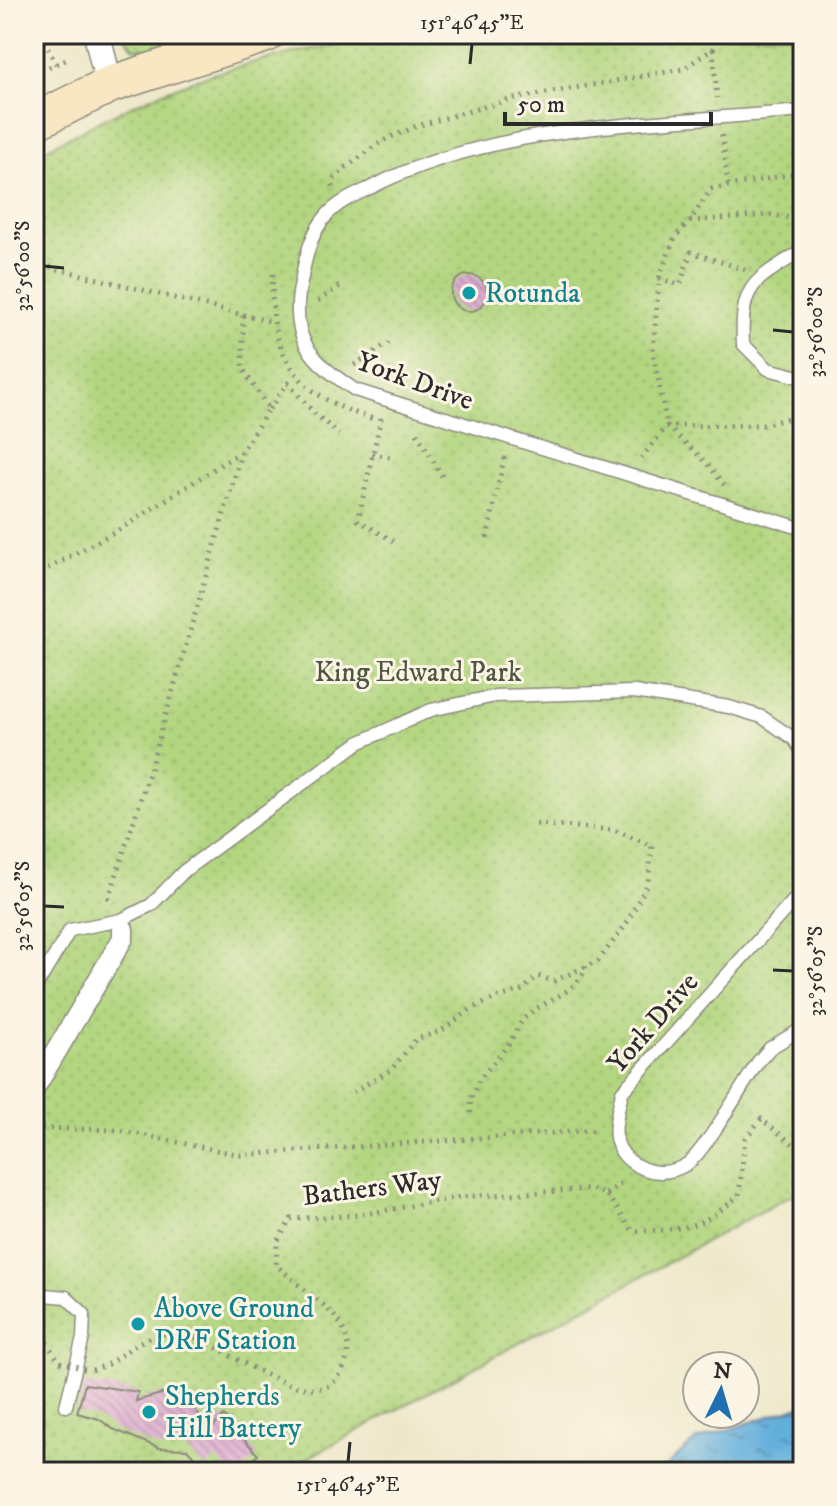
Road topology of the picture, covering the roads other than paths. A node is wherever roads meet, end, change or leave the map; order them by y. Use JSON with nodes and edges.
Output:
{"nodes":[{"id":1,"x":97,"y":34,"type":"edge"},
{"id":2,"x":266,"y":34,"type":"edge"},
{"id":3,"x":109,"y":85,"type":"junction"},
{"id":4,"x":803,"y":111,"type":"edge"},
{"id":5,"x":34,"y":122,"type":"edge"},
{"id":6,"x":803,"y":250,"type":"edge"},
{"id":7,"x":803,"y":378,"type":"edge"},
{"id":8,"x":803,"y":529,"type":"edge"},
{"id":9,"x":803,"y":753,"type":"edge"},
{"id":10,"x":803,"y":890,"type":"edge"},
{"id":11,"x":121,"y":919,"type":"junction"},
{"id":12,"x":34,"y":990,"type":"edge"},
{"id":13,"x":803,"y":1028,"type":"edge"},
{"id":14,"x":34,"y":1089,"type":"edge"},
{"id":15,"x":34,"y":1294,"type":"edge"},
{"id":16,"x":66,"y":1406,"type":"dead end"}],
"edges":[{"from":1,"to":3,"type":"street"},
{"from":2,"to":3,"type":"main road"},
{"from":3,"to":5,"type":"main road"},
{"from":4,"to":8,"type":"lane","name":"York Drive"},
{"from":6,"to":7,"type":"lane"},
{"from":9,"to":11,"type":"lane"},
{"from":10,"to":13,"type":"lane","name":"York Drive"},
{"from":11,"to":12,"type":"lane"},
{"from":11,"to":14,"type":"street"},
{"from":15,"to":16,"type":"lane"}]}
